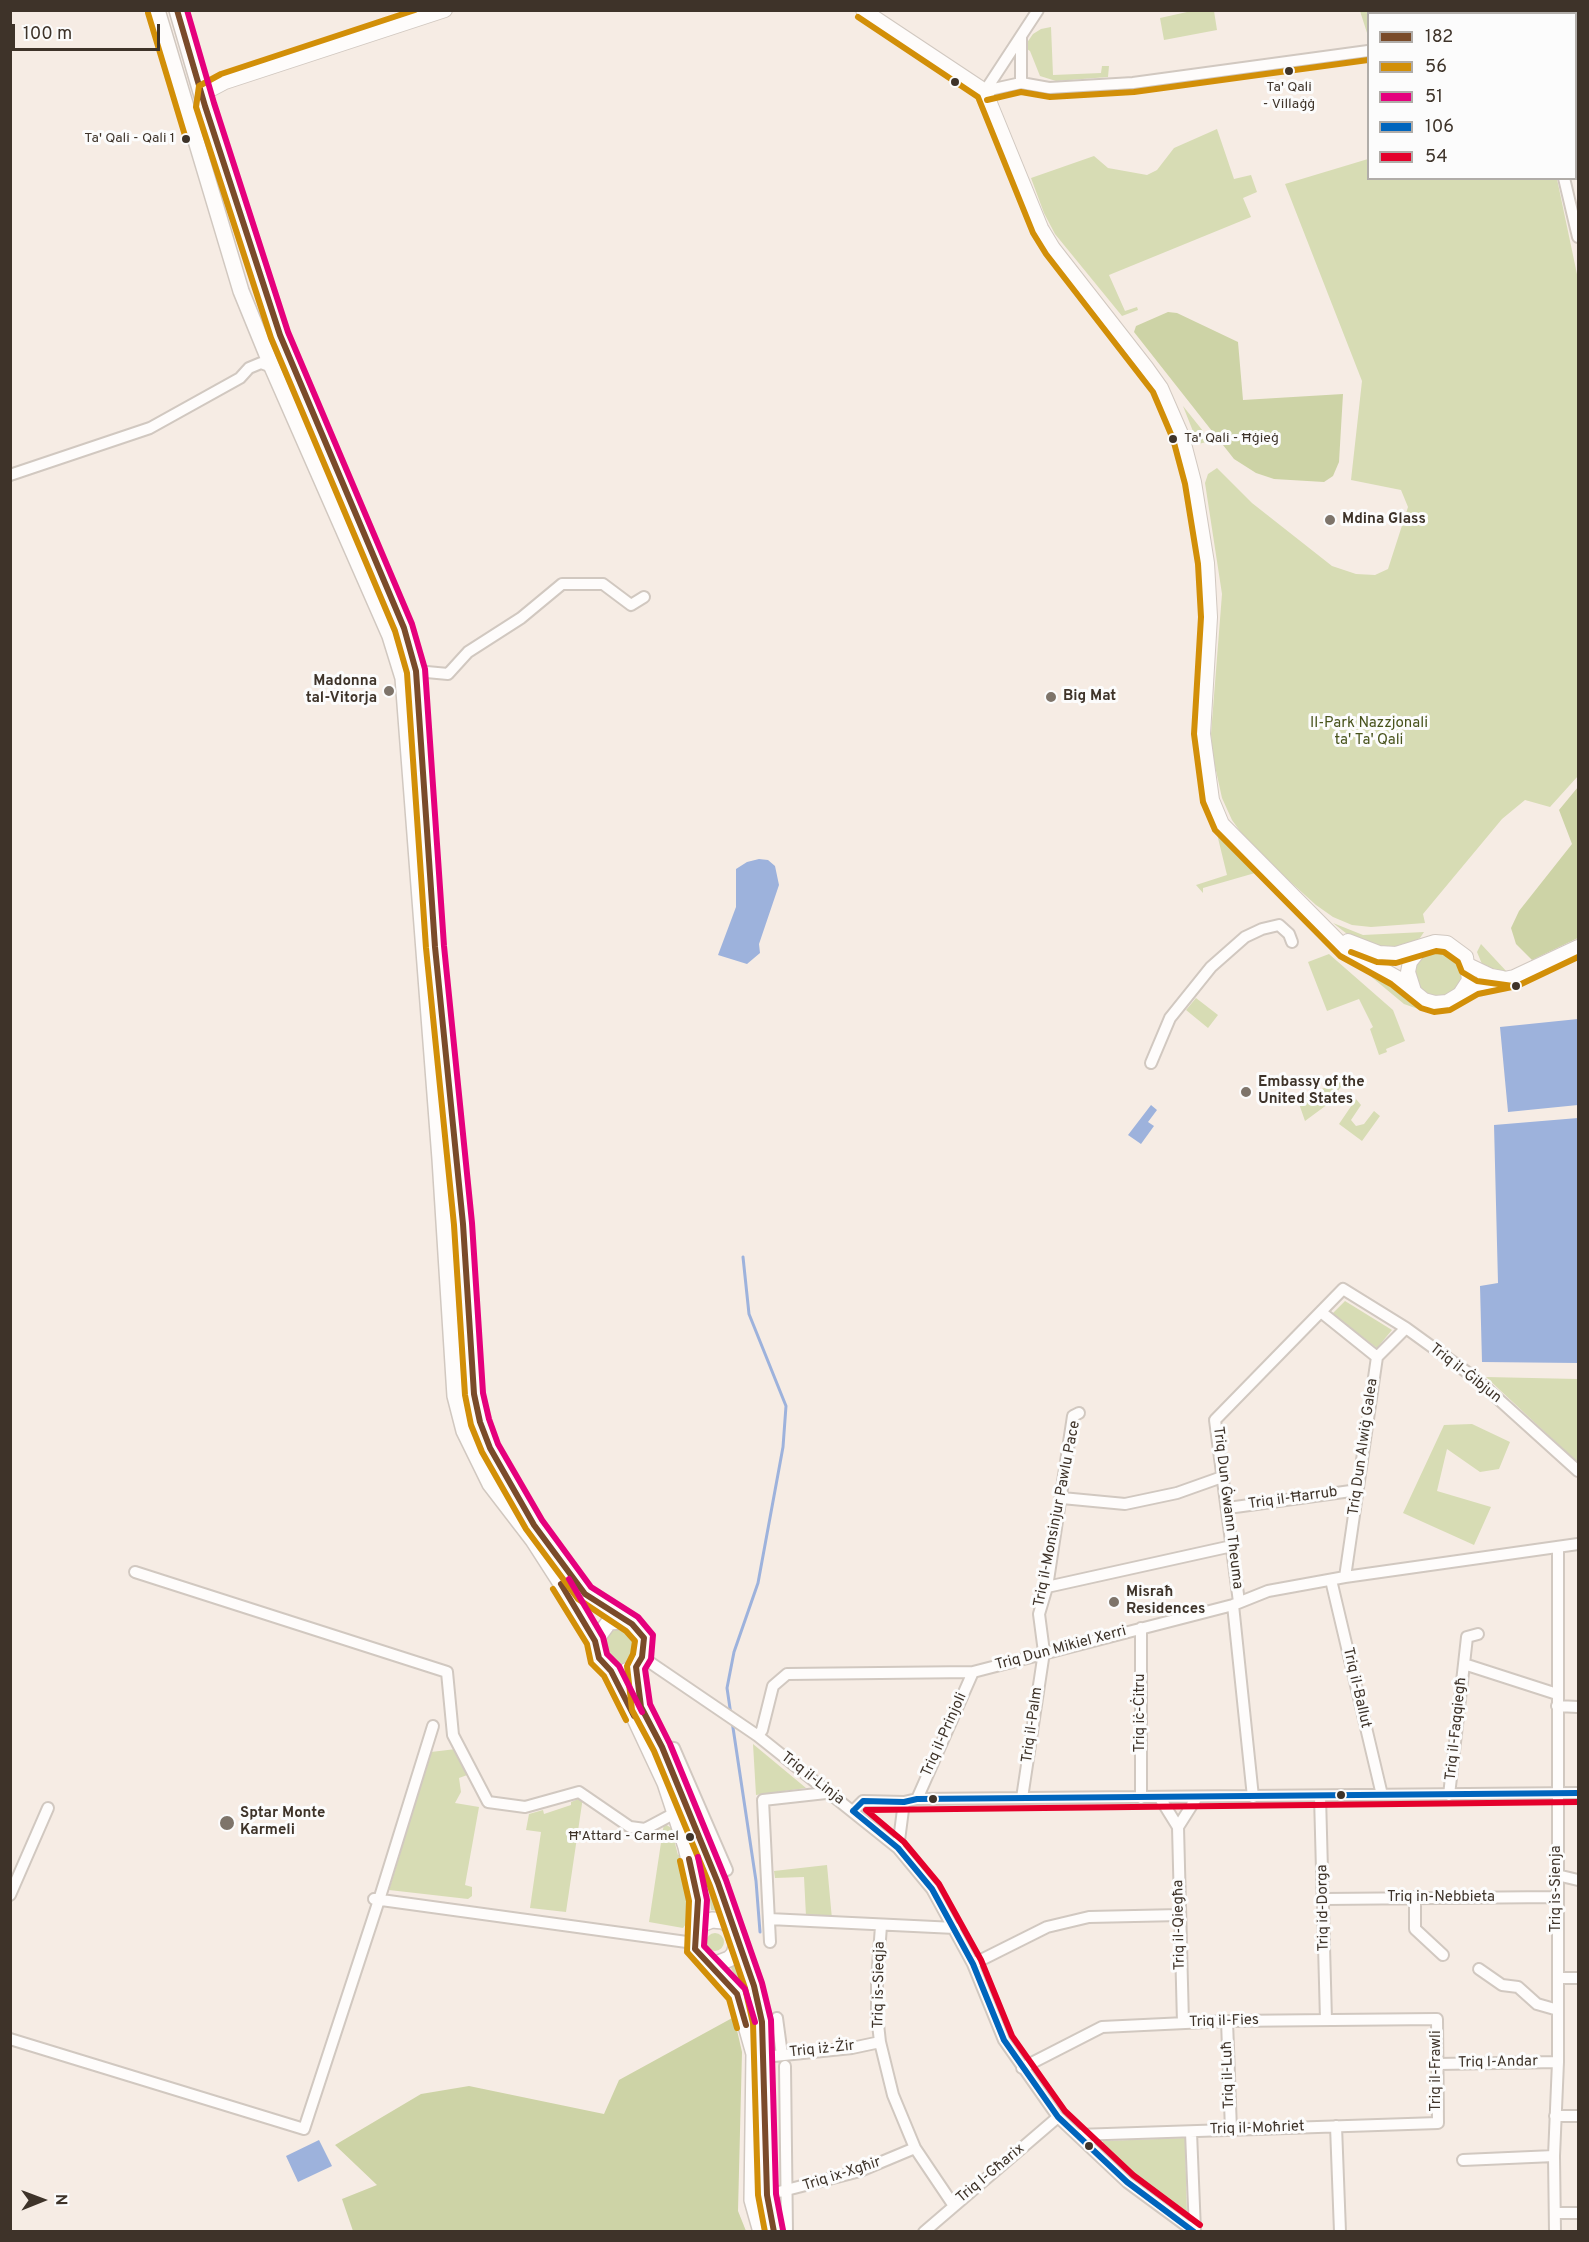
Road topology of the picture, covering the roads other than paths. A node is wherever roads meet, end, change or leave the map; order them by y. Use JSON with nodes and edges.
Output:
{"nodes":[{"id":1,"x":157,"y":10,"type":"edge"},
{"id":2,"x":177,"y":10,"type":"edge"},
{"id":3,"x":445,"y":10,"type":"edge"},
{"id":4,"x":863,"y":10,"type":"edge"},
{"id":5,"x":1038,"y":10,"type":"edge"},
{"id":6,"x":1021,"y":36,"type":"junction"},
{"id":7,"x":1367,"y":51,"type":"edge"},
{"id":8,"x":195,"y":73,"type":"junction"},
{"id":9,"x":225,"y":82,"type":"junction"},
{"id":10,"x":1021,"y":83,"type":"junction"},
{"id":11,"x":985,"y":91,"type":"junction"},
{"id":12,"x":205,"y":106,"type":"junction"},
{"id":13,"x":1564,"y":180,"type":"edge"},
{"id":14,"x":1578,"y":237,"type":"edge"},
{"id":15,"x":272,"y":367,"type":"junction"},
{"id":16,"x":10,"y":475,"type":"edge"},
{"id":17,"x":644,"y":597,"type":"dead end"},
{"id":18,"x":416,"y":671,"type":"junction"},
{"id":19,"x":1328,"y":930,"type":"junction"},
{"id":20,"x":1292,"y":942,"type":"dead end"},
{"id":21,"x":1424,"y":945,"type":"junction"},
{"id":22,"x":1578,"y":947,"type":"edge"},
{"id":23,"x":1468,"y":965,"type":"junction"},
{"id":24,"x":1507,"y":978,"type":"junction"},
{"id":25,"x":1415,"y":993,"type":"junction"},
{"id":26,"x":1457,"y":997,"type":"junction"},
{"id":27,"x":1151,"y":1063,"type":"dead end"},
{"id":28,"x":1342,"y":1289,"type":"joint"},
{"id":29,"x":1321,"y":1312,"type":"junction"},
{"id":30,"x":1406,"y":1328,"type":"junction"},
{"id":31,"x":1377,"y":1357,"type":"junction"},
{"id":32,"x":1079,"y":1413,"type":"dead end"},
{"id":33,"x":1578,"y":1471,"type":"edge"},
{"id":34,"x":1222,"y":1477,"type":"junction"},
{"id":35,"x":1358,"y":1490,"type":"junction"},
{"id":36,"x":1062,"y":1498,"type":"junction"},
{"id":37,"x":1228,"y":1508,"type":"junction"},
{"id":38,"x":1578,"y":1544,"type":"edge"},
{"id":39,"x":1232,"y":1546,"type":"junction"},
{"id":40,"x":1558,"y":1547,"type":"junction"},
{"id":41,"x":135,"y":1572,"type":"dead end"},
{"id":42,"x":1345,"y":1577,"type":"junction"},
{"id":43,"x":1331,"y":1580,"type":"junction"},
{"id":44,"x":1047,"y":1587,"type":"junction"},
{"id":45,"x":1236,"y":1603,"type":"junction"},
{"id":46,"x":625,"y":1621,"type":"junction"},
{"id":47,"x":1141,"y":1628,"type":"junction"},
{"id":48,"x":1478,"y":1634,"type":"dead end"},
{"id":49,"x":595,"y":1641,"type":"junction"},
{"id":50,"x":1044,"y":1652,"type":"junction"},
{"id":51,"x":639,"y":1662,"type":"junction"},
{"id":52,"x":1464,"y":1664,"type":"junction"},
{"id":53,"x":611,"y":1671,"type":"junction"},
{"id":54,"x":973,"y":1672,"type":"junction"},
{"id":55,"x":1557,"y":1694,"type":"junction"},
{"id":56,"x":1557,"y":1706,"type":"junction"},
{"id":57,"x":1578,"y":1707,"type":"edge"},
{"id":58,"x":433,"y":1726,"type":"dead end"},
{"id":59,"x":758,"y":1736,"type":"junction"},
{"id":60,"x":826,"y":1793,"type":"junction"},
{"id":61,"x":1556,"y":1793,"type":"junction"},
{"id":62,"x":1578,"y":1793,"type":"edge"},
{"id":63,"x":1382,"y":1795,"type":"junction"},
{"id":64,"x":1449,"y":1795,"type":"junction"},
{"id":65,"x":1320,"y":1796,"type":"junction"},
{"id":66,"x":1197,"y":1797,"type":"junction"},
{"id":67,"x":1253,"y":1797,"type":"junction"},
{"id":68,"x":1022,"y":1798,"type":"junction"},
{"id":69,"x":1141,"y":1798,"type":"junction"},
{"id":70,"x":1160,"y":1798,"type":"junction"},
{"id":71,"x":917,"y":1799,"type":"junction"},
{"id":72,"x":904,"y":1802,"type":"junction"},
{"id":73,"x":48,"y":1808,"type":"dead end"},
{"id":74,"x":853,"y":1811,"type":"junction"},
{"id":75,"x":675,"y":1813,"type":"junction"},
{"id":76,"x":1178,"y":1827,"type":"junction"},
{"id":77,"x":707,"y":1840,"type":"junction"},
{"id":78,"x":897,"y":1848,"type":"junction"},
{"id":79,"x":728,"y":1870,"type":"dead end"},
{"id":80,"x":1557,"y":1875,"type":"junction"},
{"id":81,"x":1578,"y":1880,"type":"edge"},
{"id":82,"x":10,"y":1895,"type":"edge"},
{"id":83,"x":1557,"y":1897,"type":"junction"},
{"id":84,"x":1415,"y":1898,"type":"junction"},
{"id":85,"x":1324,"y":1899,"type":"junction"},
{"id":86,"x":376,"y":1900,"type":"junction"},
{"id":87,"x":1179,"y":1916,"type":"junction"},
{"id":88,"x":769,"y":1919,"type":"junction"},
{"id":89,"x":881,"y":1926,"type":"junction"},
{"id":90,"x":955,"y":1928,"type":"junction"},
{"id":91,"x":735,"y":1934,"type":"junction"},
{"id":92,"x":694,"y":1938,"type":"junction"},
{"id":93,"x":770,"y":1942,"type":"dead end"},
{"id":94,"x":1443,"y":1955,"type":"dead end"},
{"id":95,"x":703,"y":1959,"type":"junction"},
{"id":96,"x":973,"y":1964,"type":"junction"},
{"id":97,"x":1479,"y":1969,"type":"dead end"},
{"id":98,"x":1558,"y":1978,"type":"junction"},
{"id":99,"x":1578,"y":1978,"type":"edge"},
{"id":100,"x":1558,"y":2010,"type":"junction"},
{"id":101,"x":777,"y":2018,"type":"dead end"},
{"id":102,"x":1437,"y":2019,"type":"joint"},
{"id":103,"x":1326,"y":2020,"type":"junction"},
{"id":104,"x":1227,"y":2021,"type":"junction"},
{"id":105,"x":1183,"y":2023,"type":"junction"},
{"id":106,"x":10,"y":2039,"type":"edge"},
{"id":107,"x":880,"y":2042,"type":"junction"},
{"id":108,"x":765,"y":2057,"type":"junction"},
{"id":109,"x":783,"y":2060,"type":"junction"},
{"id":110,"x":1558,"y":2062,"type":"junction"},
{"id":111,"x":1438,"y":2064,"type":"junction"},
{"id":112,"x":1022,"y":2068,"type":"junction"},
{"id":113,"x":1555,"y":2116,"type":"junction"},
{"id":114,"x":1578,"y":2116,"type":"edge"},
{"id":115,"x":1058,"y":2117,"type":"junction"},
{"id":116,"x":1438,"y":2123,"type":"joint"},
{"id":117,"x":1336,"y":2126,"type":"junction"},
{"id":118,"x":1231,"y":2130,"type":"junction"},
{"id":119,"x":1191,"y":2132,"type":"junction"},
{"id":120,"x":1077,"y":2135,"type":"junction"},
{"id":121,"x":915,"y":2148,"type":"junction"},
{"id":122,"x":1554,"y":2156,"type":"junction"},
{"id":123,"x":1463,"y":2160,"type":"dead end"},
{"id":124,"x":789,"y":2192,"type":"junction"},
{"id":125,"x":766,"y":2195,"type":"junction"},
{"id":126,"x":954,"y":2206,"type":"junction"},
{"id":127,"x":1555,"y":2213,"type":"junction"},
{"id":128,"x":1578,"y":2213,"type":"edge"},
{"id":129,"x":1195,"y":2231,"type":"edge"},
{"id":130,"x":761,"y":2232,"type":"edge"},
{"id":131,"x":774,"y":2232,"type":"edge"},
{"id":132,"x":787,"y":2232,"type":"edge"},
{"id":133,"x":924,"y":2232,"type":"edge"},
{"id":134,"x":1340,"y":2232,"type":"edge"},
{"id":135,"x":1555,"y":2232,"type":"edge"}],
"edges":[{"from":1,"to":15,"type":"highway"},
{"from":2,"to":8,"type":"highway"},
{"from":3,"to":9,"type":"main road"},
{"from":4,"to":11,"type":"main road"},
{"from":5,"to":6,"type":"street"},
{"from":6,"to":10,"type":"street"},
{"from":6,"to":11,"type":"street"},
{"from":7,"to":10,"type":"street"},
{"from":8,"to":9,"type":"main road"},
{"from":8,"to":12,"type":"highway"},
{"from":9,"to":12,"type":"main road"},
{"from":10,"to":11,"type":"street"},
{"from":11,"to":19,"type":"main road"},
{"from":12,"to":18,"type":"highway"},
{"from":13,"to":14,"type":"street"},
{"from":15,"to":16,"type":"street"},
{"from":15,"to":49,"type":"highway"},
{"from":17,"to":18,"type":"street"},
{"from":18,"to":46,"type":"highway"},
{"from":19,"to":21,"type":"main road"},
{"from":19,"to":25,"type":"main road"},
{"from":20,"to":27,"type":"street"},
{"from":21,"to":23,"type":"main road"},
{"from":21,"to":25,"type":"main road"},
{"from":22,"to":24,"type":"main road"},
{"from":23,"to":24,"type":"main road"},
{"from":23,"to":26,"type":"main road"},
{"from":24,"to":26,"type":"main road"},
{"from":25,"to":26,"type":"main road"},
{"from":28,"to":29,"type":"street","name":"Triq Dun Ġwann Theuma"},
{"from":28,"to":30,"type":"street","name":"Triq il-Ġibjun"},
{"from":29,"to":31,"type":"street"},
{"from":29,"to":34,"type":"street","name":"Triq Dun Ġwann Theuma"},
{"from":30,"to":31,"type":"street","name":"Triq Dun Alwiġ Galea"},
{"from":30,"to":33,"type":"street","name":"Triq il-Ġibjun"},
{"from":31,"to":35,"type":"street","name":"Triq Dun Alwiġ Galea"},
{"from":32,"to":36,"type":"street","name":"Triq il-Monsinjur Pawlu Pace"},
{"from":34,"to":36,"type":"street"},
{"from":34,"to":37,"type":"street","name":"Triq Dun Ġwann Theuma"},
{"from":35,"to":37,"type":"street","name":"Triq il-Ħarrub"},
{"from":35,"to":42,"type":"street","name":"Triq Dun Alwiġ Galea"},
{"from":36,"to":44,"type":"street","name":"Triq il-Monsinjur Pawlu Pace"},
{"from":37,"to":39,"type":"street","name":"Triq Dun Ġwann Theuma"},
{"from":38,"to":40,"type":"street","name":"Triq Dun Mikiel Xerri"},
{"from":39,"to":44,"type":"street"},
{"from":39,"to":45,"type":"street","name":"Triq Dun Ġwann Theuma"},
{"from":40,"to":42,"type":"street","name":"Triq Dun Mikiel Xerri"},
{"from":40,"to":55,"type":"street","name":"Triq is-Sienja"},
{"from":41,"to":75,"type":"street"},
{"from":42,"to":43,"type":"street","name":"Triq Dun Mikiel Xerri"},
{"from":43,"to":45,"type":"street","name":"Triq Dun Mikiel Xerri"},
{"from":43,"to":63,"type":"street","name":"Triq il-Ballut"},
{"from":44,"to":50,"type":"street","name":"Triq il-Monsinjur Pawlu Pace"},
{"from":45,"to":47,"type":"street","name":"Triq Dun Mikiel Xerri"},
{"from":45,"to":67,"type":"street","name":"Triq Dun Ġwann Theuma"},
{"from":46,"to":49,"type":"highway"},
{"from":46,"to":51,"type":"highway"},
{"from":47,"to":50,"type":"street","name":"Triq Dun Mikiel Xerri"},
{"from":47,"to":69,"type":"street","name":"Triq iċ-Ċitru"},
{"from":48,"to":52,"type":"street","name":"Triq il-Faqqiegħ"},
{"from":49,"to":53,"type":"highway"},
{"from":50,"to":54,"type":"street","name":"Triq Dun Mikiel Xerri"},
{"from":50,"to":68,"type":"street","name":"Triq il-Palm"},
{"from":51,"to":53,"type":"highway"},
{"from":51,"to":59,"type":"street","name":"Triq il-Linja"},
{"from":51,"to":77,"type":"highway"},
{"from":52,"to":55,"type":"street","name":"Triq il-Faqqiegħ"},
{"from":52,"to":64,"type":"street","name":"Triq il-Faqqiegħ"},
{"from":53,"to":75,"type":"highway"},
{"from":54,"to":59,"type":"street","name":"Triq Dun Mikiel Xerri"},
{"from":54,"to":71,"type":"street","name":"Triq il-Prinjoli"},
{"from":55,"to":56,"type":"street","name":"Triq is-Sienja"},
{"from":56,"to":57,"type":"street"},
{"from":56,"to":61,"type":"street","name":"Triq is-Sienja"},
{"from":58,"to":86,"type":"street"},
{"from":59,"to":60,"type":"street","name":"Triq il-Linja"},
{"from":60,"to":74,"type":"street","name":"Triq il-Linja"},
{"from":60,"to":88,"type":"street"},
{"from":61,"to":62,"type":"street"},
{"from":61,"to":64,"type":"street"},
{"from":61,"to":80,"type":"street","name":"Triq is-Sienja"},
{"from":63,"to":64,"type":"street"},
{"from":63,"to":65,"type":"street"},
{"from":65,"to":67,"type":"street"},
{"from":65,"to":85,"type":"street","name":"Triq id-Dorga"},
{"from":66,"to":67,"type":"street"},
{"from":66,"to":70,"type":"street"},
{"from":66,"to":76,"type":"street"},
{"from":68,"to":69,"type":"street"},
{"from":68,"to":71,"type":"street"},
{"from":69,"to":70,"type":"street"},
{"from":70,"to":76,"type":"street"},
{"from":71,"to":72,"type":"street"},
{"from":72,"to":74,"type":"street"},
{"from":72,"to":78,"type":"street"},
{"from":73,"to":82,"type":"street"},
{"from":74,"to":78,"type":"street","name":"Triq il-Linja"},
{"from":75,"to":92,"type":"highway"},
{"from":76,"to":87,"type":"street","name":"Triq il-Qiegħa"},
{"from":77,"to":79,"type":"street"},
{"from":77,"to":91,"type":"highway"},
{"from":78,"to":90,"type":"street","name":"Triq il-Linja"},
{"from":80,"to":81,"type":"street"},
{"from":80,"to":83,"type":"street","name":"Triq is-Sienja"},
{"from":83,"to":84,"type":"street","name":"Triq in-Nebbieta"},
{"from":83,"to":98,"type":"street","name":"Triq is-Sienja"},
{"from":84,"to":85,"type":"street","name":"Triq in-Nebbieta"},
{"from":84,"to":94,"type":"street"},
{"from":85,"to":103,"type":"street","name":"Triq id-Dorga"},
{"from":86,"to":92,"type":"street"},
{"from":86,"to":106,"type":"street"},
{"from":87,"to":96,"type":"street"},
{"from":87,"to":105,"type":"street","name":"Triq il-Qiegħa"},
{"from":88,"to":89,"type":"street"},
{"from":88,"to":93,"type":"street"},
{"from":89,"to":90,"type":"street"},
{"from":89,"to":107,"type":"street","name":"Triq is-Sieqja"},
{"from":90,"to":96,"type":"street","name":"Triq il-Linja"},
{"from":91,"to":92,"type":"highway"},
{"from":91,"to":95,"type":"highway"},
{"from":91,"to":108,"type":"highway"},
{"from":92,"to":95,"type":"highway"},
{"from":95,"to":130,"type":"highway"},
{"from":96,"to":112,"type":"street","name":"Triq il-Linja"},
{"from":97,"to":100,"type":"street"},
{"from":98,"to":99,"type":"street"},
{"from":98,"to":100,"type":"street","name":"Triq is-Sienja"},
{"from":100,"to":110,"type":"street","name":"Triq is-Sienja"},
{"from":101,"to":109,"type":"street"},
{"from":102,"to":103,"type":"street","name":"Triq il-Fies"},
{"from":102,"to":111,"type":"street","name":"Triq il-Frawli"},
{"from":103,"to":104,"type":"street","name":"Triq il-Fies"},
{"from":104,"to":105,"type":"street","name":"Triq il-Fies"},
{"from":104,"to":118,"type":"street","name":"Triq il-Luħ"},
{"from":105,"to":112,"type":"street","name":"Triq il-Fies"},
{"from":107,"to":109,"type":"street","name":"Triq iż-Żir"},
{"from":107,"to":121,"type":"street","name":"Triq is-Sieqja"},
{"from":108,"to":109,"type":"street","name":"Triq iż-Żir"},
{"from":108,"to":125,"type":"highway"},
{"from":109,"to":124,"type":"street"},
{"from":110,"to":111,"type":"street","name":"Triq l-Andar"},
{"from":110,"to":113,"type":"street","name":"Triq is-Sienja"},
{"from":111,"to":116,"type":"street","name":"Triq il-Frawli"},
{"from":112,"to":115,"type":"street","name":"Triq il-Linja"},
{"from":113,"to":114,"type":"street"},
{"from":113,"to":122,"type":"street","name":"Triq is-Sienja"},
{"from":115,"to":120,"type":"street","name":"Triq il-Linja"},
{"from":115,"to":126,"type":"street","name":"Triq l-Għarix"},
{"from":116,"to":117,"type":"street","name":"Triq il-Moħriet"},
{"from":117,"to":118,"type":"street","name":"Triq il-Moħriet"},
{"from":117,"to":134,"type":"street"},
{"from":118,"to":119,"type":"street","name":"Triq il-Moħriet"},
{"from":119,"to":120,"type":"street","name":"Triq il-Moħriet"},
{"from":119,"to":129,"type":"street"},
{"from":120,"to":129,"type":"street","name":"Triq il-Linja"},
{"from":121,"to":124,"type":"street","name":"Triq ix-Xgħir"},
{"from":121,"to":126,"type":"street","name":"Triq is-Sieqja"},
{"from":122,"to":123,"type":"street"},
{"from":122,"to":127,"type":"street","name":"Triq is-Sienja"},
{"from":124,"to":125,"type":"street","name":"Triq ix-Xgħir"},
{"from":124,"to":132,"type":"street"},
{"from":125,"to":131,"type":"highway"},
{"from":126,"to":133,"type":"street","name":"Triq l-Għarix"},
{"from":127,"to":128,"type":"street"},
{"from":127,"to":135,"type":"street","name":"Triq is-Sienja"}]}
